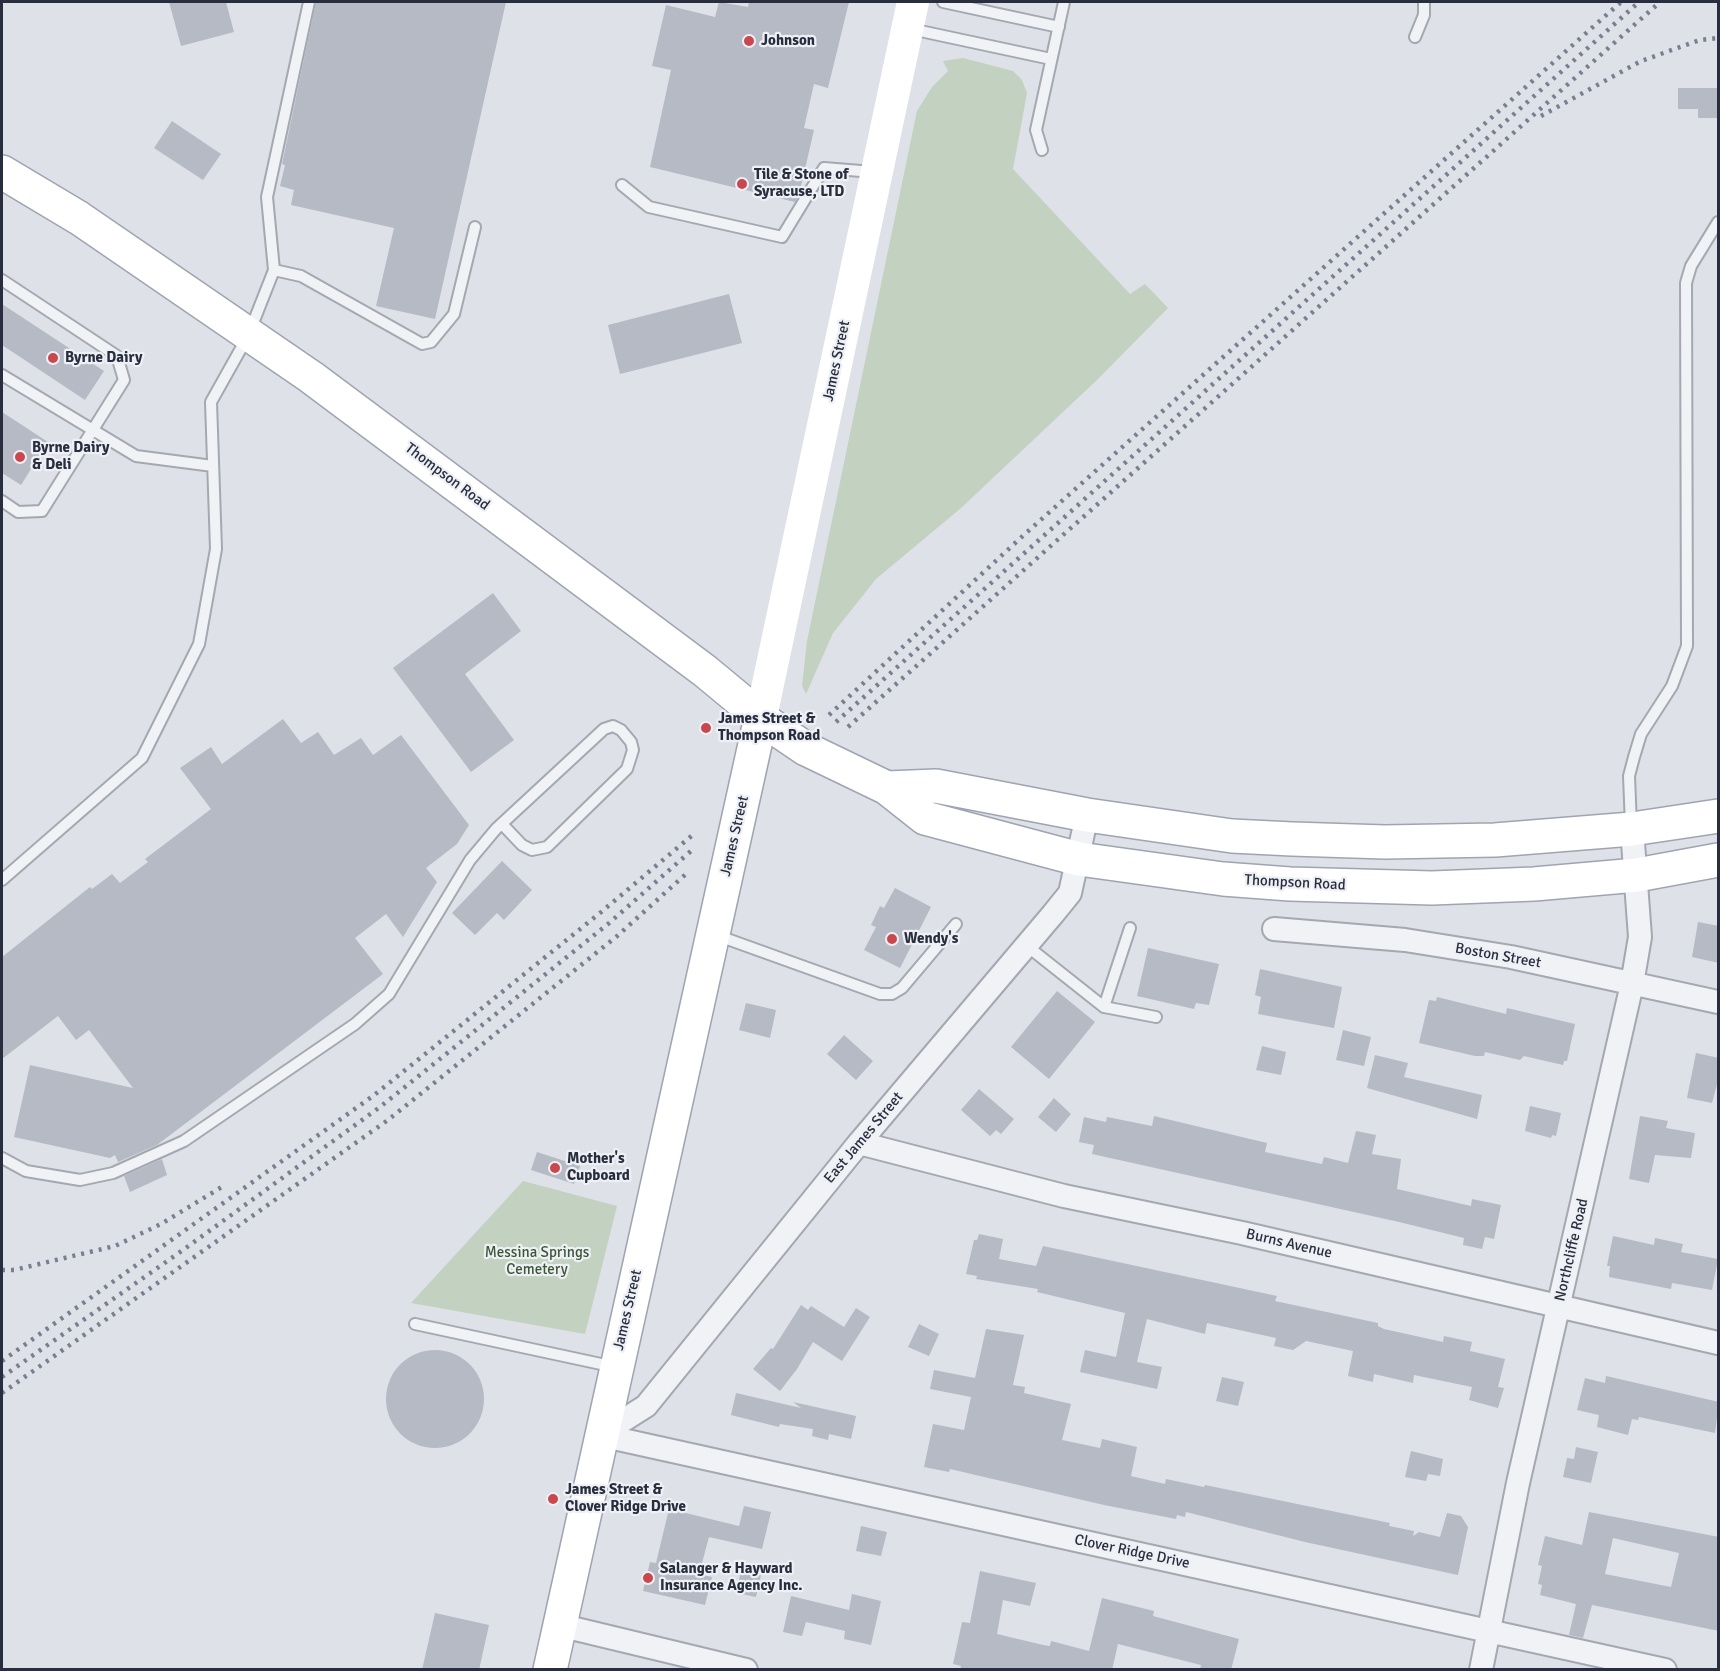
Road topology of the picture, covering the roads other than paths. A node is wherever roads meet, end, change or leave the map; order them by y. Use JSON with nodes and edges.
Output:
{"nodes":[{"id":1,"x":309,"y":2,"type":"edge"},
{"id":2,"x":943,"y":2,"type":"edge"},
{"id":3,"x":1064,"y":2,"type":"edge"},
{"id":4,"x":1424,"y":2,"type":"edge"},
{"id":5,"x":910,"y":15,"type":"edge"},
{"id":6,"x":1059,"y":27,"type":"junction"},
{"id":7,"x":1415,"y":37,"type":"dead end"},
{"id":8,"x":1052,"y":59,"type":"junction"},
{"id":9,"x":1042,"y":150,"type":"dead end"},
{"id":10,"x":2,"y":172,"type":"edge"},
{"id":11,"x":877,"y":172,"type":"junction"},
{"id":12,"x":622,"y":185,"type":"dead end"},
{"id":13,"x":1719,"y":222,"type":"edge"},
{"id":14,"x":475,"y":227,"type":"dead end"},
{"id":15,"x":274,"y":270,"type":"junction"},
{"id":16,"x":2,"y":280,"type":"edge"},
{"id":17,"x":248,"y":336,"type":"junction"},
{"id":18,"x":2,"y":375,"type":"edge"},
{"id":19,"x":93,"y":431,"type":"junction"},
{"id":20,"x":213,"y":466,"type":"junction"},
{"id":21,"x":2,"y":501,"type":"edge"},
{"id":22,"x":761,"y":717,"type":"junction"},
{"id":23,"x":887,"y":788,"type":"junction"},
{"id":24,"x":1087,"y":815,"type":"junction"},
{"id":25,"x":1719,"y":816,"type":"edge"},
{"id":26,"x":502,"y":824,"type":"junction"},
{"id":27,"x":1632,"y":829,"type":"junction"},
{"id":28,"x":1079,"y":860,"type":"junction"},
{"id":29,"x":1719,"y":860,"type":"edge"},
{"id":30,"x":1637,"y":875,"type":"junction"},
{"id":31,"x":2,"y":880,"type":"edge"},
{"id":32,"x":956,"y":924,"type":"dead end"},
{"id":33,"x":1130,"y":928,"type":"dead end"},
{"id":34,"x":1274,"y":929,"type":"dead end"},
{"id":35,"x":713,"y":933,"type":"junction"},
{"id":36,"x":1027,"y":946,"type":"junction"},
{"id":37,"x":1632,"y":984,"type":"junction"},
{"id":38,"x":1719,"y":1002,"type":"edge"},
{"id":39,"x":1104,"y":1007,"type":"junction"},
{"id":40,"x":1156,"y":1017,"type":"dead end"},
{"id":41,"x":859,"y":1143,"type":"junction"},
{"id":42,"x":2,"y":1158,"type":"edge"},
{"id":43,"x":1559,"y":1307,"type":"junction"},
{"id":44,"x":416,"y":1324,"type":"dead end"},
{"id":45,"x":1719,"y":1344,"type":"edge"},
{"id":46,"x":615,"y":1367,"type":"junction"},
{"id":47,"x":600,"y":1435,"type":"junction"},
{"id":48,"x":559,"y":1625,"type":"junction"},
{"id":49,"x":1490,"y":1629,"type":"junction"},
{"id":50,"x":550,"y":1670,"type":"edge"},
{"id":51,"x":746,"y":1670,"type":"edge"},
{"id":52,"x":1480,"y":1670,"type":"edge"},
{"id":53,"x":1665,"y":1670,"type":"edge"}],
"edges":[{"from":1,"to":15,"type":"lane"},
{"from":2,"to":6,"type":"lane"},
{"from":3,"to":6,"type":"lane"},
{"from":4,"to":7,"type":"lane"},
{"from":5,"to":8,"type":"lane"},
{"from":5,"to":11,"type":"main road","name":"James Street"},
{"from":6,"to":8,"type":"lane"},
{"from":8,"to":9,"type":"lane"},
{"from":10,"to":17,"type":"main road","name":"Thompson Road"},
{"from":11,"to":12,"type":"lane"},
{"from":11,"to":22,"type":"main road","name":"James Street"},
{"from":13,"to":27,"type":"lane"},
{"from":14,"to":15,"type":"lane"},
{"from":15,"to":17,"type":"lane"},
{"from":16,"to":19,"type":"lane"},
{"from":17,"to":20,"type":"lane"},
{"from":17,"to":22,"type":"main road","name":"Thompson Road"},
{"from":18,"to":19,"type":"lane"},
{"from":19,"to":20,"type":"lane"},
{"from":19,"to":21,"type":"lane"},
{"from":20,"to":31,"type":"lane"},
{"from":22,"to":23,"type":"main road","name":"Thompson Road"},
{"from":22,"to":35,"type":"main road","name":"James Street"},
{"from":23,"to":24,"type":"main road","name":"Thompson Road"},
{"from":23,"to":28,"type":"main road","name":"Thompson Road"},
{"from":24,"to":27,"type":"main road","name":"Thompson Road"},
{"from":24,"to":28,"type":"street","name":"East James Street"},
{"from":25,"to":27,"type":"main road","name":"Thompson Road"},
{"from":26,"to":26,"type":"lane"},
{"from":26,"to":42,"type":"lane"},
{"from":27,"to":30,"type":"street","name":"Northcliffe Road"},
{"from":28,"to":30,"type":"main road","name":"Thompson Road"},
{"from":28,"to":36,"type":"street","name":"East James Street"},
{"from":29,"to":30,"type":"main road","name":"Thompson Road"},
{"from":30,"to":37,"type":"street","name":"Northcliffe Road"},
{"from":32,"to":35,"type":"lane"},
{"from":33,"to":39,"type":"lane"},
{"from":34,"to":37,"type":"street","name":"Boston Street"},
{"from":35,"to":46,"type":"main road","name":"James Street"},
{"from":36,"to":39,"type":"lane"},
{"from":36,"to":41,"type":"street","name":"East James Street"},
{"from":37,"to":38,"type":"street","name":"Boston Street"},
{"from":37,"to":43,"type":"street","name":"Northcliffe Road"},
{"from":39,"to":40,"type":"lane"},
{"from":41,"to":43,"type":"street","name":"Burns Avenue"},
{"from":41,"to":47,"type":"street","name":"East James Street"},
{"from":43,"to":45,"type":"street","name":"Burns Avenue"},
{"from":43,"to":49,"type":"street","name":"Northcliffe Road"},
{"from":44,"to":46,"type":"lane"},
{"from":46,"to":47,"type":"main road","name":"James Street"},
{"from":47,"to":48,"type":"main road","name":"James Street"},
{"from":47,"to":49,"type":"street","name":"Clover Ridge Drive"},
{"from":48,"to":50,"type":"main road","name":"James Street"},
{"from":48,"to":51,"type":"street"},
{"from":49,"to":52,"type":"street","name":"Northcliffe Road"},
{"from":49,"to":53,"type":"street","name":"Clover Ridge Drive"}]}
